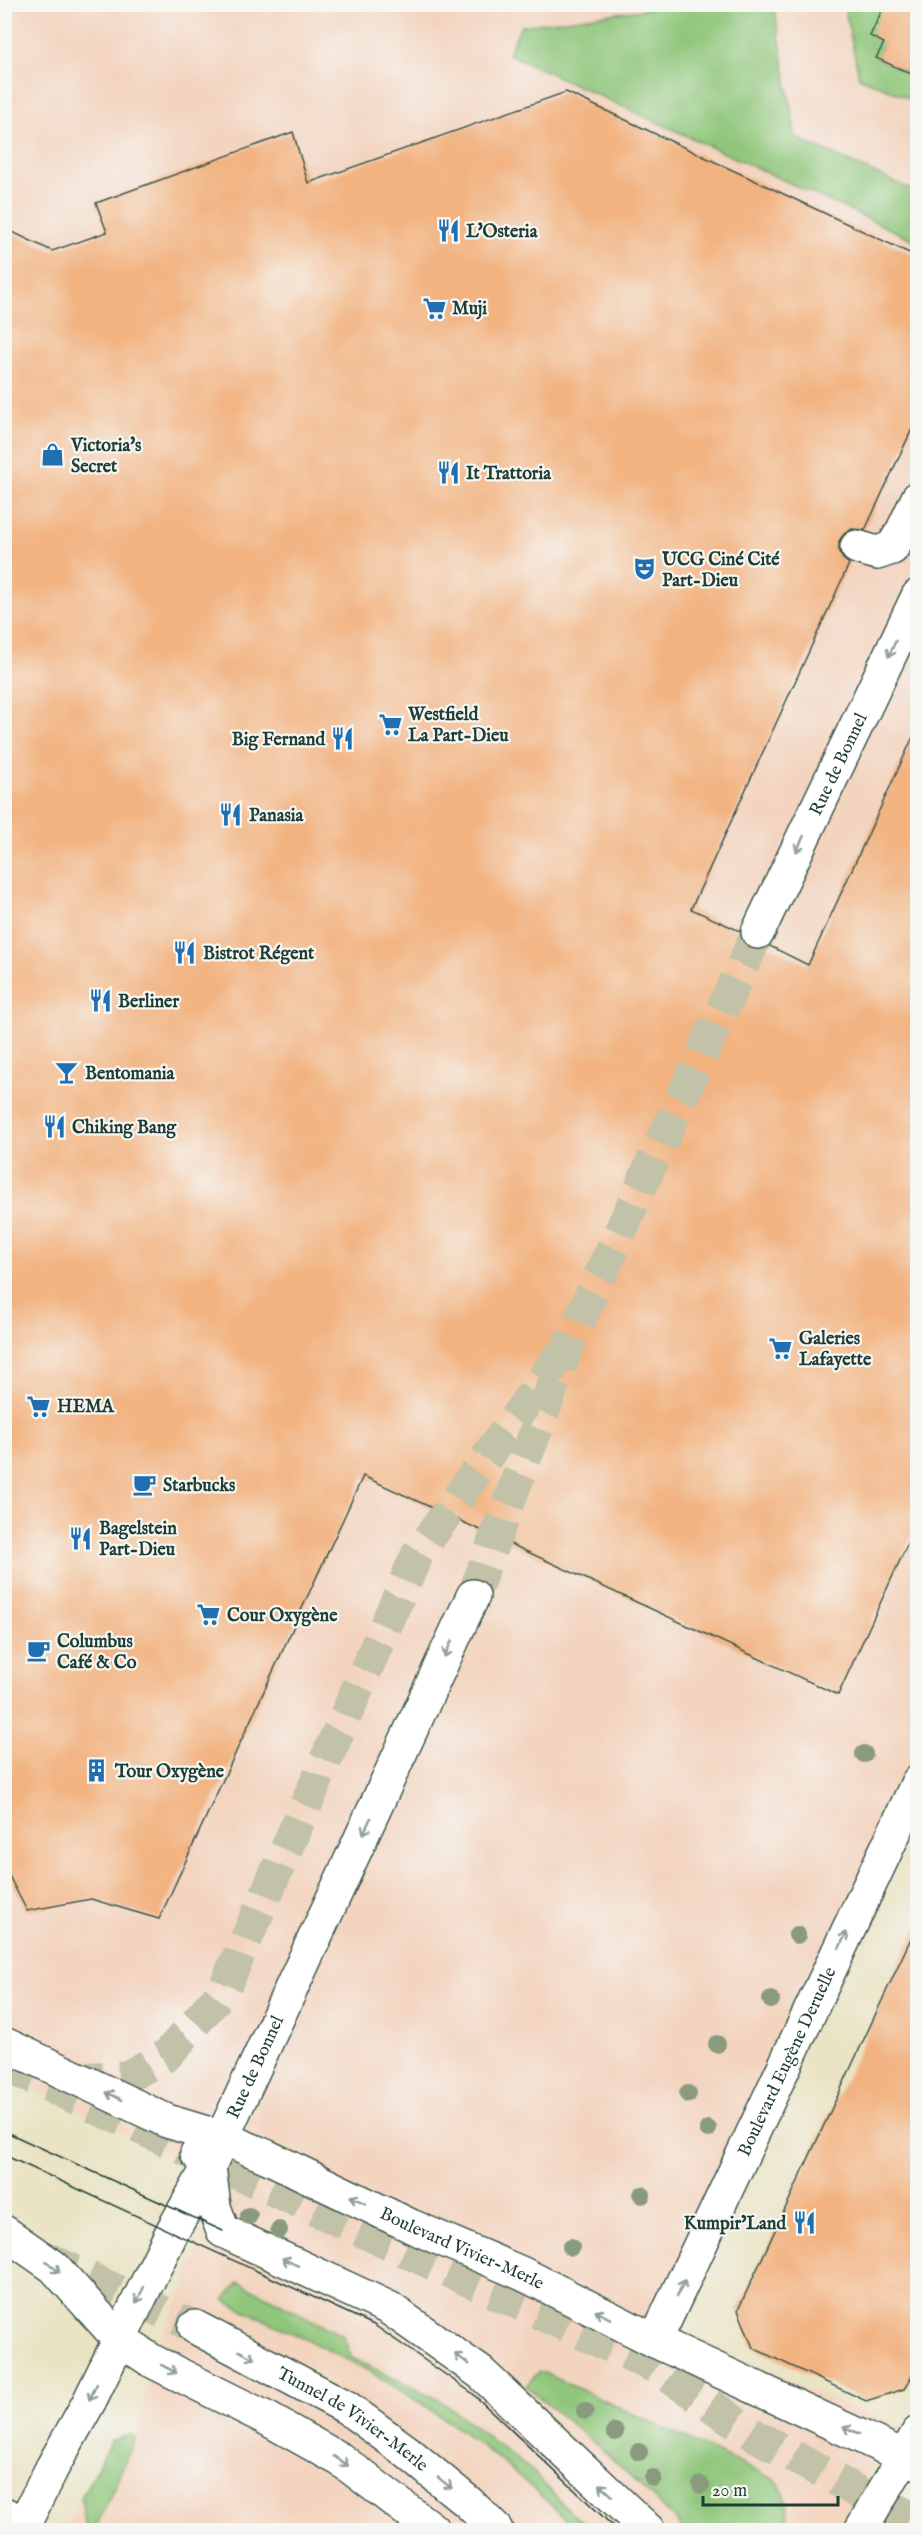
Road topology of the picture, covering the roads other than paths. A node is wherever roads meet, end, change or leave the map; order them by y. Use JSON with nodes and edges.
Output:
{"nodes":[{"id":1,"x":918,"y":498,"type":"edge"},
{"id":2,"x":857,"y":547,"type":"dead end"},
{"id":3,"x":918,"y":596,"type":"edge"},
{"id":4,"x":758,"y":932,"type":"tunnel mouth"},
{"id":5,"x":472,"y":1596,"type":"tunnel mouth"},
{"id":6,"x":918,"y":1782,"type":"edge"},
{"id":7,"x":907,"y":1833,"type":"edge"},
{"id":8,"x":4,"y":2044,"type":"edge"},
{"id":9,"x":216,"y":2152,"type":"junction"},
{"id":10,"x":4,"y":2232,"type":"edge"},
{"id":11,"x":195,"y":2327,"type":"tunnel mouth"},
{"id":12,"x":119,"y":2339,"type":"junction"},
{"id":13,"x":655,"y":2341,"type":"junction"},
{"id":14,"x":913,"y":2450,"type":"edge"},
{"id":15,"x":17,"y":2522,"type":"edge"},
{"id":16,"x":433,"y":2530,"type":"edge"},
{"id":17,"x":496,"y":2530,"type":"edge"},
{"id":18,"x":648,"y":2530,"type":"edge"},
{"id":19,"x":861,"y":2530,"type":"edge"}],
"edges":[{"from":1,"to":2,"type":"street"},
{"from":3,"to":4,"type":"street","name":"Rue de Bonnel","one_way":true},
{"from":5,"to":9,"type":"street","name":"Rue de Bonnel","one_way":true},
{"from":6,"to":7,"type":"street","name":"Boulevard Eugène Deruelle"},
{"from":13,"to":7,"type":"street","name":"Boulevard Eugène Deruelle","one_way":true},
{"from":9,"to":8,"type":"street","name":"Boulevard Vivier-Merle","one_way":true},
{"from":9,"to":12,"type":"street","name":"Rue de Bonnel","one_way":true},
{"from":13,"to":9,"type":"street","name":"Boulevard Vivier-Merle","one_way":true},
{"from":18,"to":9,"type":"street","one_way":true},
{"from":10,"to":12,"type":"street","one_way":true},
{"from":11,"to":17,"type":"street","name":"Tunnel de Vivier-Merle","one_way":true},
{"from":12,"to":15,"type":"street","name":"Rue de Bonnel","one_way":true},
{"from":12,"to":16,"type":"street","one_way":true},
{"from":14,"to":13,"type":"street","name":"Boulevard Vivier-Merle","one_way":true},
{"from":14,"to":19,"type":"street"}]}
